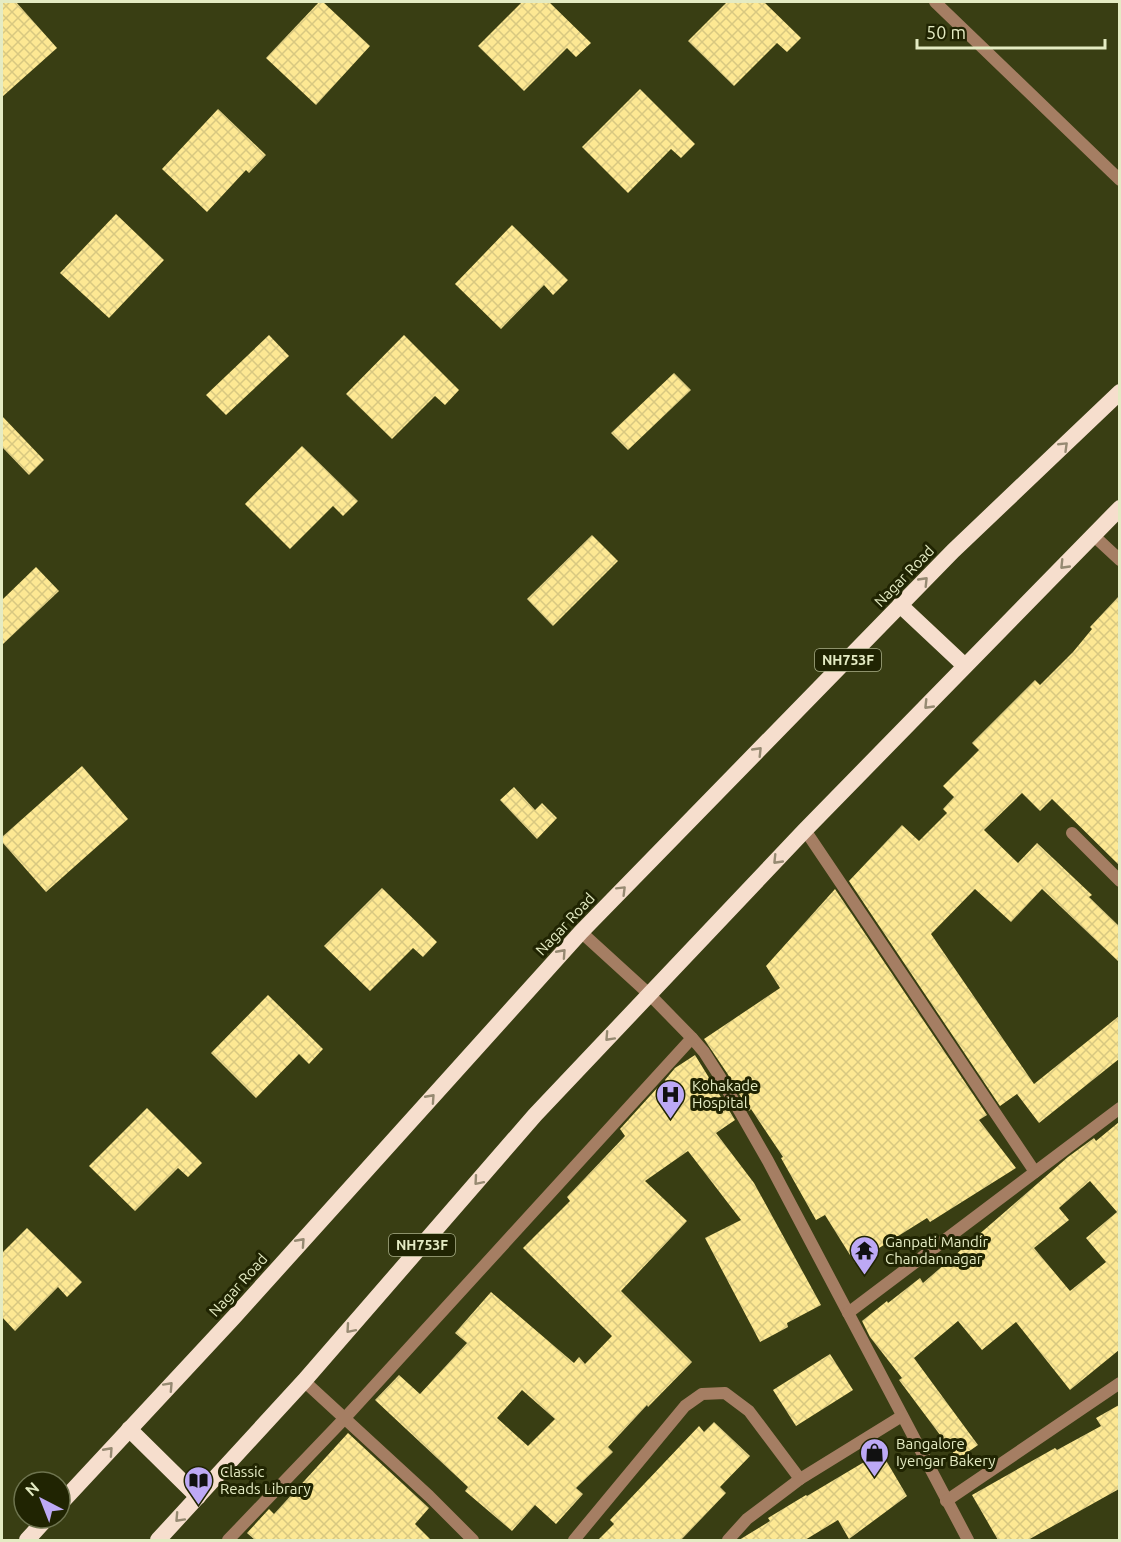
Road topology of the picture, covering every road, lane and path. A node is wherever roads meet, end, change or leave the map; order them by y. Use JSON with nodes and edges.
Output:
{"nodes":[{"id":1,"x":935,"y":2,"type":"edge"},
{"id":2,"x":1119,"y":180,"type":"edge"},
{"id":3,"x":1119,"y":392,"type":"edge"},
{"id":4,"x":1119,"y":508,"type":"edge"},
{"id":5,"x":1093,"y":535,"type":"junction"},
{"id":6,"x":1119,"y":560,"type":"edge"},
{"id":7,"x":900,"y":605,"type":"junction"},
{"id":8,"x":965,"y":666,"type":"junction"},
{"id":9,"x":806,"y":831,"type":"junction"},
{"id":10,"x":1072,"y":833,"type":"dead end"},
{"id":11,"x":1119,"y":881,"type":"edge"},
{"id":12,"x":581,"y":932,"type":"junction"},
{"id":13,"x":649,"y":994,"type":"junction"},
{"id":14,"x":692,"y":1038,"type":"junction"},
{"id":15,"x":1119,"y":1108,"type":"edge"},
{"id":16,"x":1035,"y":1172,"type":"junction"},
{"id":17,"x":848,"y":1313,"type":"junction"},
{"id":18,"x":304,"y":1382,"type":"junction"},
{"id":19,"x":1119,"y":1383,"type":"edge"},
{"id":20,"x":902,"y":1416,"type":"junction"},
{"id":21,"x":344,"y":1419,"type":"junction"},
{"id":22,"x":129,"y":1429,"type":"junction"},
{"id":23,"x":800,"y":1479,"type":"junction"},
{"id":24,"x":72,"y":1491,"type":"edge"},
{"id":25,"x":198,"y":1497,"type":"junction"},
{"id":26,"x":946,"y":1501,"type":"junction"},
{"id":27,"x":158,"y":1540,"type":"edge"},
{"id":28,"x":228,"y":1540,"type":"edge"},
{"id":29,"x":473,"y":1540,"type":"edge"},
{"id":30,"x":574,"y":1540,"type":"edge"},
{"id":31,"x":728,"y":1540,"type":"edge"},
{"id":32,"x":968,"y":1540,"type":"edge"}],
"edges":[{"from":1,"to":2,"type":"street"},
{"from":7,"to":3,"type":"highway","name":"Nagar Road","number":"NH753F","one_way":true},
{"from":4,"to":5,"type":"highway","number":"NH753F"},
{"from":5,"to":6,"type":"street"},
{"from":5,"to":8,"type":"highway","number":"NH753F","one_way":true},
{"from":7,"to":8,"type":"highway"},
{"from":12,"to":7,"type":"highway","name":"Nagar Road","number":"NH753F","one_way":true},
{"from":8,"to":9,"type":"highway","number":"NH753F","one_way":true},
{"from":9,"to":13,"type":"highway","number":"NH753F","one_way":true},
{"from":9,"to":16,"type":"street"},
{"from":10,"to":11,"type":"street"},
{"from":12,"to":13,"type":"street"},
{"from":22,"to":12,"type":"highway","name":"Nagar Road","number":"NH753F","one_way":true},
{"from":13,"to":14,"type":"street"},
{"from":13,"to":18,"type":"highway","number":"NH753F","one_way":true},
{"from":14,"to":17,"type":"street"},
{"from":14,"to":21,"type":"street"},
{"from":15,"to":16,"type":"street"},
{"from":16,"to":17,"type":"street"},
{"from":17,"to":20,"type":"street"},
{"from":18,"to":21,"type":"street"},
{"from":18,"to":25,"type":"highway","number":"NH753F"},
{"from":19,"to":26,"type":"street"},
{"from":20,"to":23,"type":"street"},
{"from":20,"to":26,"type":"street"},
{"from":21,"to":28,"type":"street"},
{"from":21,"to":29,"type":"street"},
{"from":24,"to":22,"type":"highway","name":"Nagar Road","number":"NH753F","one_way":true},
{"from":22,"to":25,"type":"highway"},
{"from":23,"to":30,"type":"street"},
{"from":23,"to":31,"type":"street"},
{"from":25,"to":27,"type":"highway","number":"NH753F","one_way":true},
{"from":26,"to":32,"type":"street"}]}
